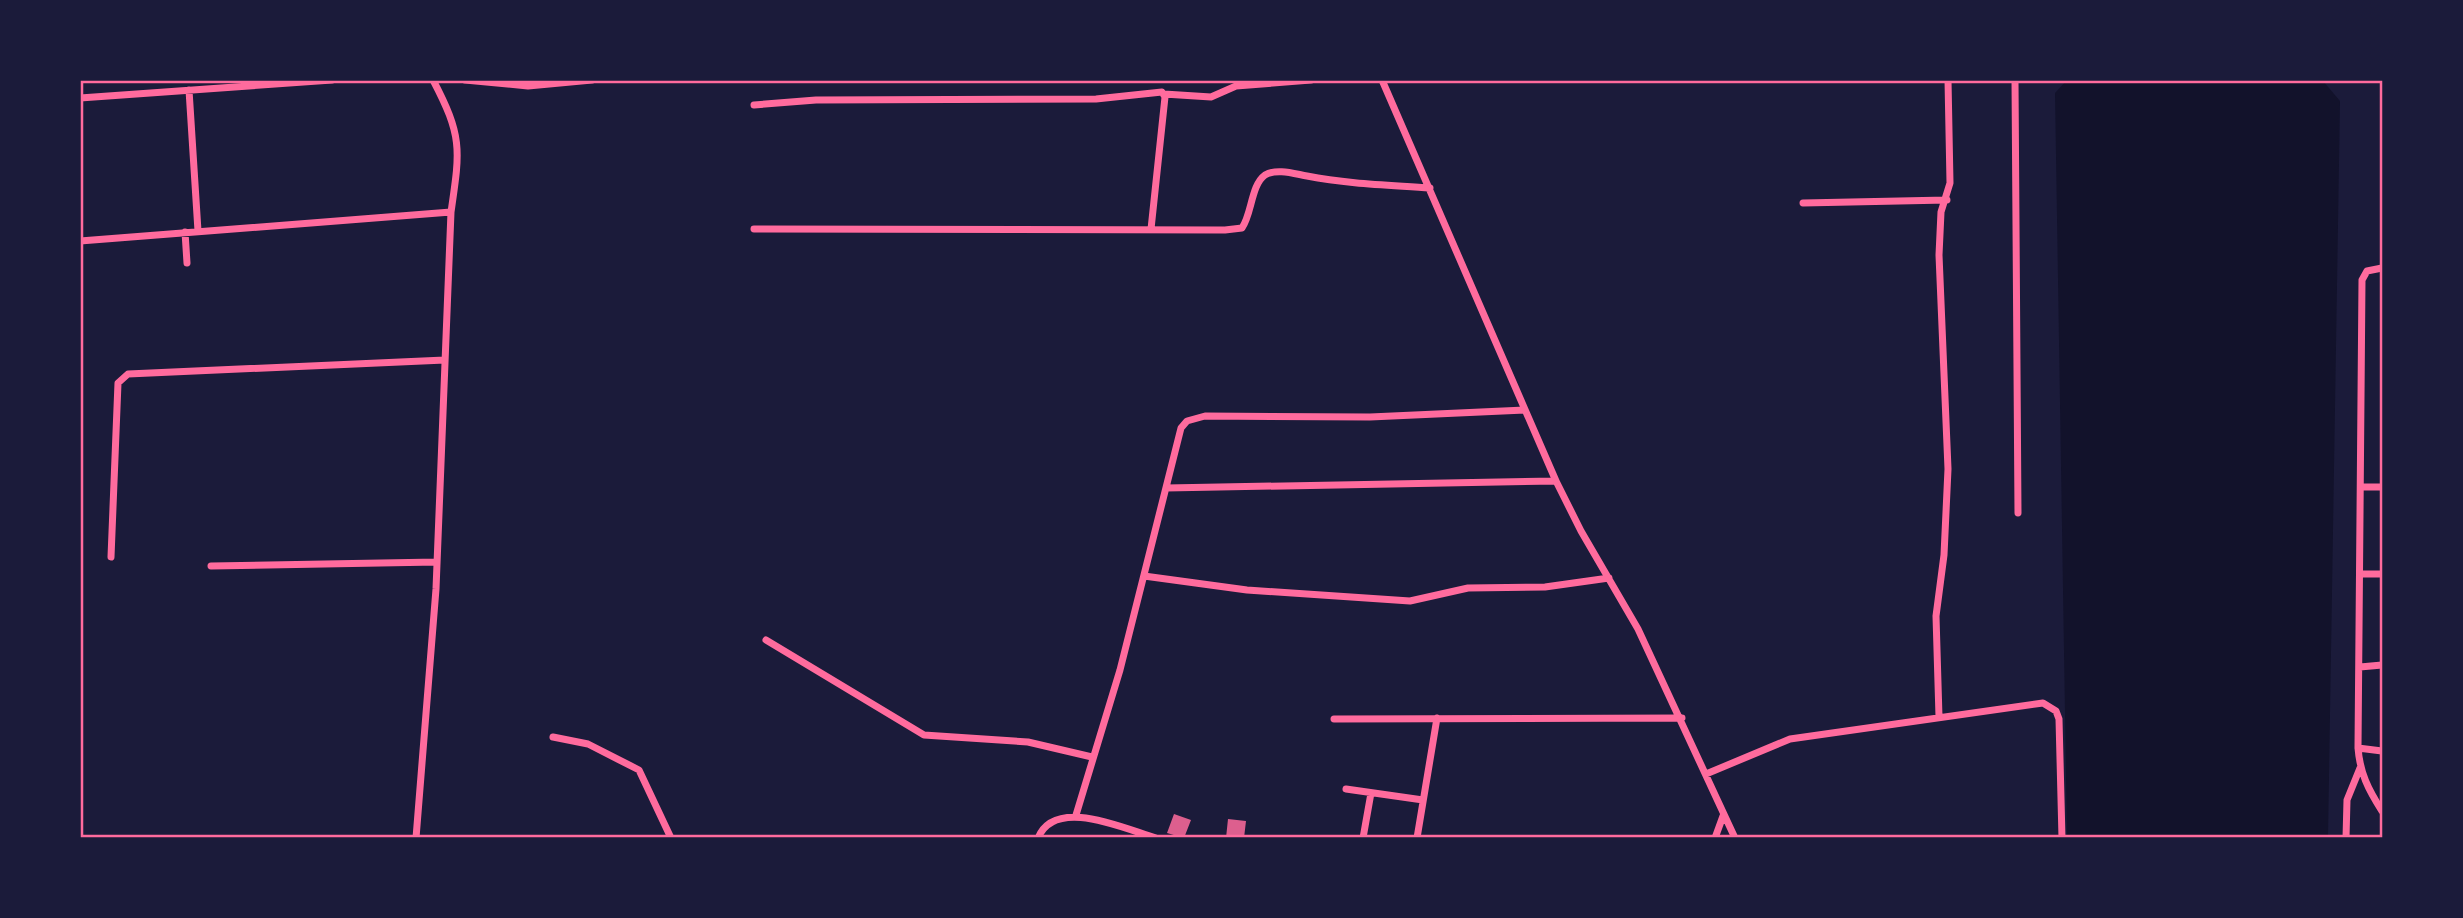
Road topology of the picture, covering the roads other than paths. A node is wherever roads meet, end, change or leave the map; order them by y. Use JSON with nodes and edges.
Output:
{"nodes":[{"id":1,"x":332,"y":80,"type":"edge"},
{"id":2,"x":433,"y":80,"type":"edge"},
{"id":3,"x":465,"y":80,"type":"edge"},
{"id":4,"x":593,"y":80,"type":"edge"},
{"id":5,"x":1311,"y":80,"type":"edge"},
{"id":6,"x":1382,"y":80,"type":"edge"},
{"id":7,"x":1948,"y":80,"type":"edge"},
{"id":8,"x":2015,"y":80,"type":"edge"},
{"id":9,"x":189,"y":90,"type":"junction"},
{"id":10,"x":1164,"y":94,"type":"junction"},
{"id":11,"x":80,"y":98,"type":"edge"},
{"id":12,"x":754,"y":105,"type":"dead end"},
{"id":13,"x":1430,"y":188,"type":"junction"},
{"id":14,"x":1947,"y":200,"type":"junction"},
{"id":15,"x":1803,"y":203,"type":"dead end"},
{"id":16,"x":452,"y":212,"type":"junction"},
{"id":17,"x":754,"y":229,"type":"dead end"},
{"id":18,"x":1152,"y":229,"type":"junction"},
{"id":19,"x":185,"y":232,"type":"junction"},
{"id":20,"x":198,"y":232,"type":"junction"},
{"id":21,"x":80,"y":241,"type":"edge"},
{"id":22,"x":187,"y":263,"type":"dead end"},
{"id":23,"x":2382,"y":268,"type":"edge"},
{"id":24,"x":445,"y":360,"type":"junction"},
{"id":25,"x":1525,"y":410,"type":"junction"},
{"id":26,"x":1556,"y":481,"type":"junction"},
{"id":27,"x":2362,"y":487,"type":"junction"},
{"id":28,"x":2382,"y":487,"type":"edge"},
{"id":29,"x":1166,"y":488,"type":"junction"},
{"id":30,"x":2018,"y":513,"type":"dead end"},
{"id":31,"x":111,"y":557,"type":"dead end"},
{"id":32,"x":437,"y":562,"type":"junction"},
{"id":33,"x":211,"y":566,"type":"dead end"},
{"id":34,"x":2382,"y":573,"type":"edge"},
{"id":35,"x":2362,"y":574,"type":"junction"},
{"id":36,"x":1144,"y":576,"type":"junction"},
{"id":37,"x":1609,"y":578,"type":"junction"},
{"id":38,"x":766,"y":640,"type":"dead end"},
{"id":39,"x":2382,"y":665,"type":"edge"},
{"id":40,"x":2360,"y":667,"type":"junction"},
{"id":41,"x":1939,"y":717,"type":"junction"},
{"id":42,"x":1437,"y":718,"type":"junction"},
{"id":43,"x":1682,"y":718,"type":"junction"},
{"id":44,"x":1334,"y":719,"type":"dead end"},
{"id":45,"x":553,"y":737,"type":"dead end"},
{"id":46,"x":2358,"y":748,"type":"junction"},
{"id":47,"x":2382,"y":751,"type":"edge"},
{"id":48,"x":1092,"y":757,"type":"junction"},
{"id":49,"x":2360,"y":768,"type":"junction"},
{"id":50,"x":1706,"y":774,"type":"junction"},
{"id":51,"x":1346,"y":789,"type":"dead end"},
{"id":52,"x":1371,"y":793,"type":"junction"},
{"id":53,"x":1423,"y":800,"type":"junction"},
{"id":54,"x":2382,"y":811,"type":"edge"},
{"id":55,"x":1076,"y":815,"type":"junction"},
{"id":56,"x":1723,"y":816,"type":"junction"},
{"id":57,"x":416,"y":838,"type":"edge"},
{"id":58,"x":671,"y":838,"type":"edge"},
{"id":59,"x":1038,"y":838,"type":"edge"},
{"id":60,"x":1156,"y":838,"type":"edge"},
{"id":61,"x":1363,"y":838,"type":"edge"},
{"id":62,"x":1417,"y":838,"type":"edge"},
{"id":63,"x":1715,"y":838,"type":"edge"},
{"id":64,"x":1735,"y":838,"type":"edge"},
{"id":65,"x":2062,"y":838,"type":"edge"},
{"id":66,"x":2346,"y":838,"type":"edge"}],
"edges":[{"from":1,"to":9,"type":"street"},
{"from":2,"to":16,"type":"street"},
{"from":3,"to":4,"type":"street"},
{"from":5,"to":10,"type":"street"},
{"from":6,"to":13,"type":"street"},
{"from":7,"to":14,"type":"street"},
{"from":8,"to":30,"type":"street"},
{"from":9,"to":11,"type":"street"},
{"from":9,"to":20,"type":"street"},
{"from":10,"to":12,"type":"street"},
{"from":10,"to":18,"type":"street"},
{"from":13,"to":18,"type":"street"},
{"from":13,"to":25,"type":"street"},
{"from":14,"to":15,"type":"street"},
{"from":14,"to":41,"type":"street"},
{"from":16,"to":20,"type":"street"},
{"from":16,"to":24,"type":"street"},
{"from":17,"to":18,"type":"street"},
{"from":19,"to":20,"type":"street"},
{"from":19,"to":21,"type":"street"},
{"from":19,"to":22,"type":"street"},
{"from":23,"to":27,"type":"street"},
{"from":24,"to":31,"type":"street"},
{"from":24,"to":32,"type":"street"},
{"from":25,"to":26,"type":"street"},
{"from":25,"to":29,"type":"street"},
{"from":26,"to":29,"type":"street"},
{"from":26,"to":37,"type":"street"},
{"from":27,"to":28,"type":"street"},
{"from":27,"to":35,"type":"street"},
{"from":29,"to":36,"type":"street"},
{"from":32,"to":33,"type":"street"},
{"from":32,"to":57,"type":"street"},
{"from":34,"to":35,"type":"street"},
{"from":35,"to":40,"type":"street"},
{"from":36,"to":37,"type":"street"},
{"from":36,"to":48,"type":"street"},
{"from":37,"to":43,"type":"street"},
{"from":38,"to":48,"type":"street"},
{"from":39,"to":40,"type":"street"},
{"from":40,"to":46,"type":"street"},
{"from":41,"to":50,"type":"street"},
{"from":41,"to":65,"type":"street"},
{"from":42,"to":43,"type":"street"},
{"from":42,"to":44,"type":"street"},
{"from":42,"to":53,"type":"street"},
{"from":43,"to":50,"type":"street"},
{"from":45,"to":58,"type":"street"},
{"from":46,"to":47,"type":"street"},
{"from":46,"to":49,"type":"street"},
{"from":48,"to":55,"type":"street"},
{"from":49,"to":54,"type":"street"},
{"from":49,"to":66,"type":"street"},
{"from":50,"to":56,"type":"street"},
{"from":51,"to":52,"type":"street"},
{"from":52,"to":53,"type":"street"},
{"from":52,"to":61,"type":"street"},
{"from":53,"to":62,"type":"street"},
{"from":55,"to":59,"type":"street"},
{"from":55,"to":60,"type":"street"},
{"from":56,"to":63,"type":"street"},
{"from":56,"to":64,"type":"street"}]}
